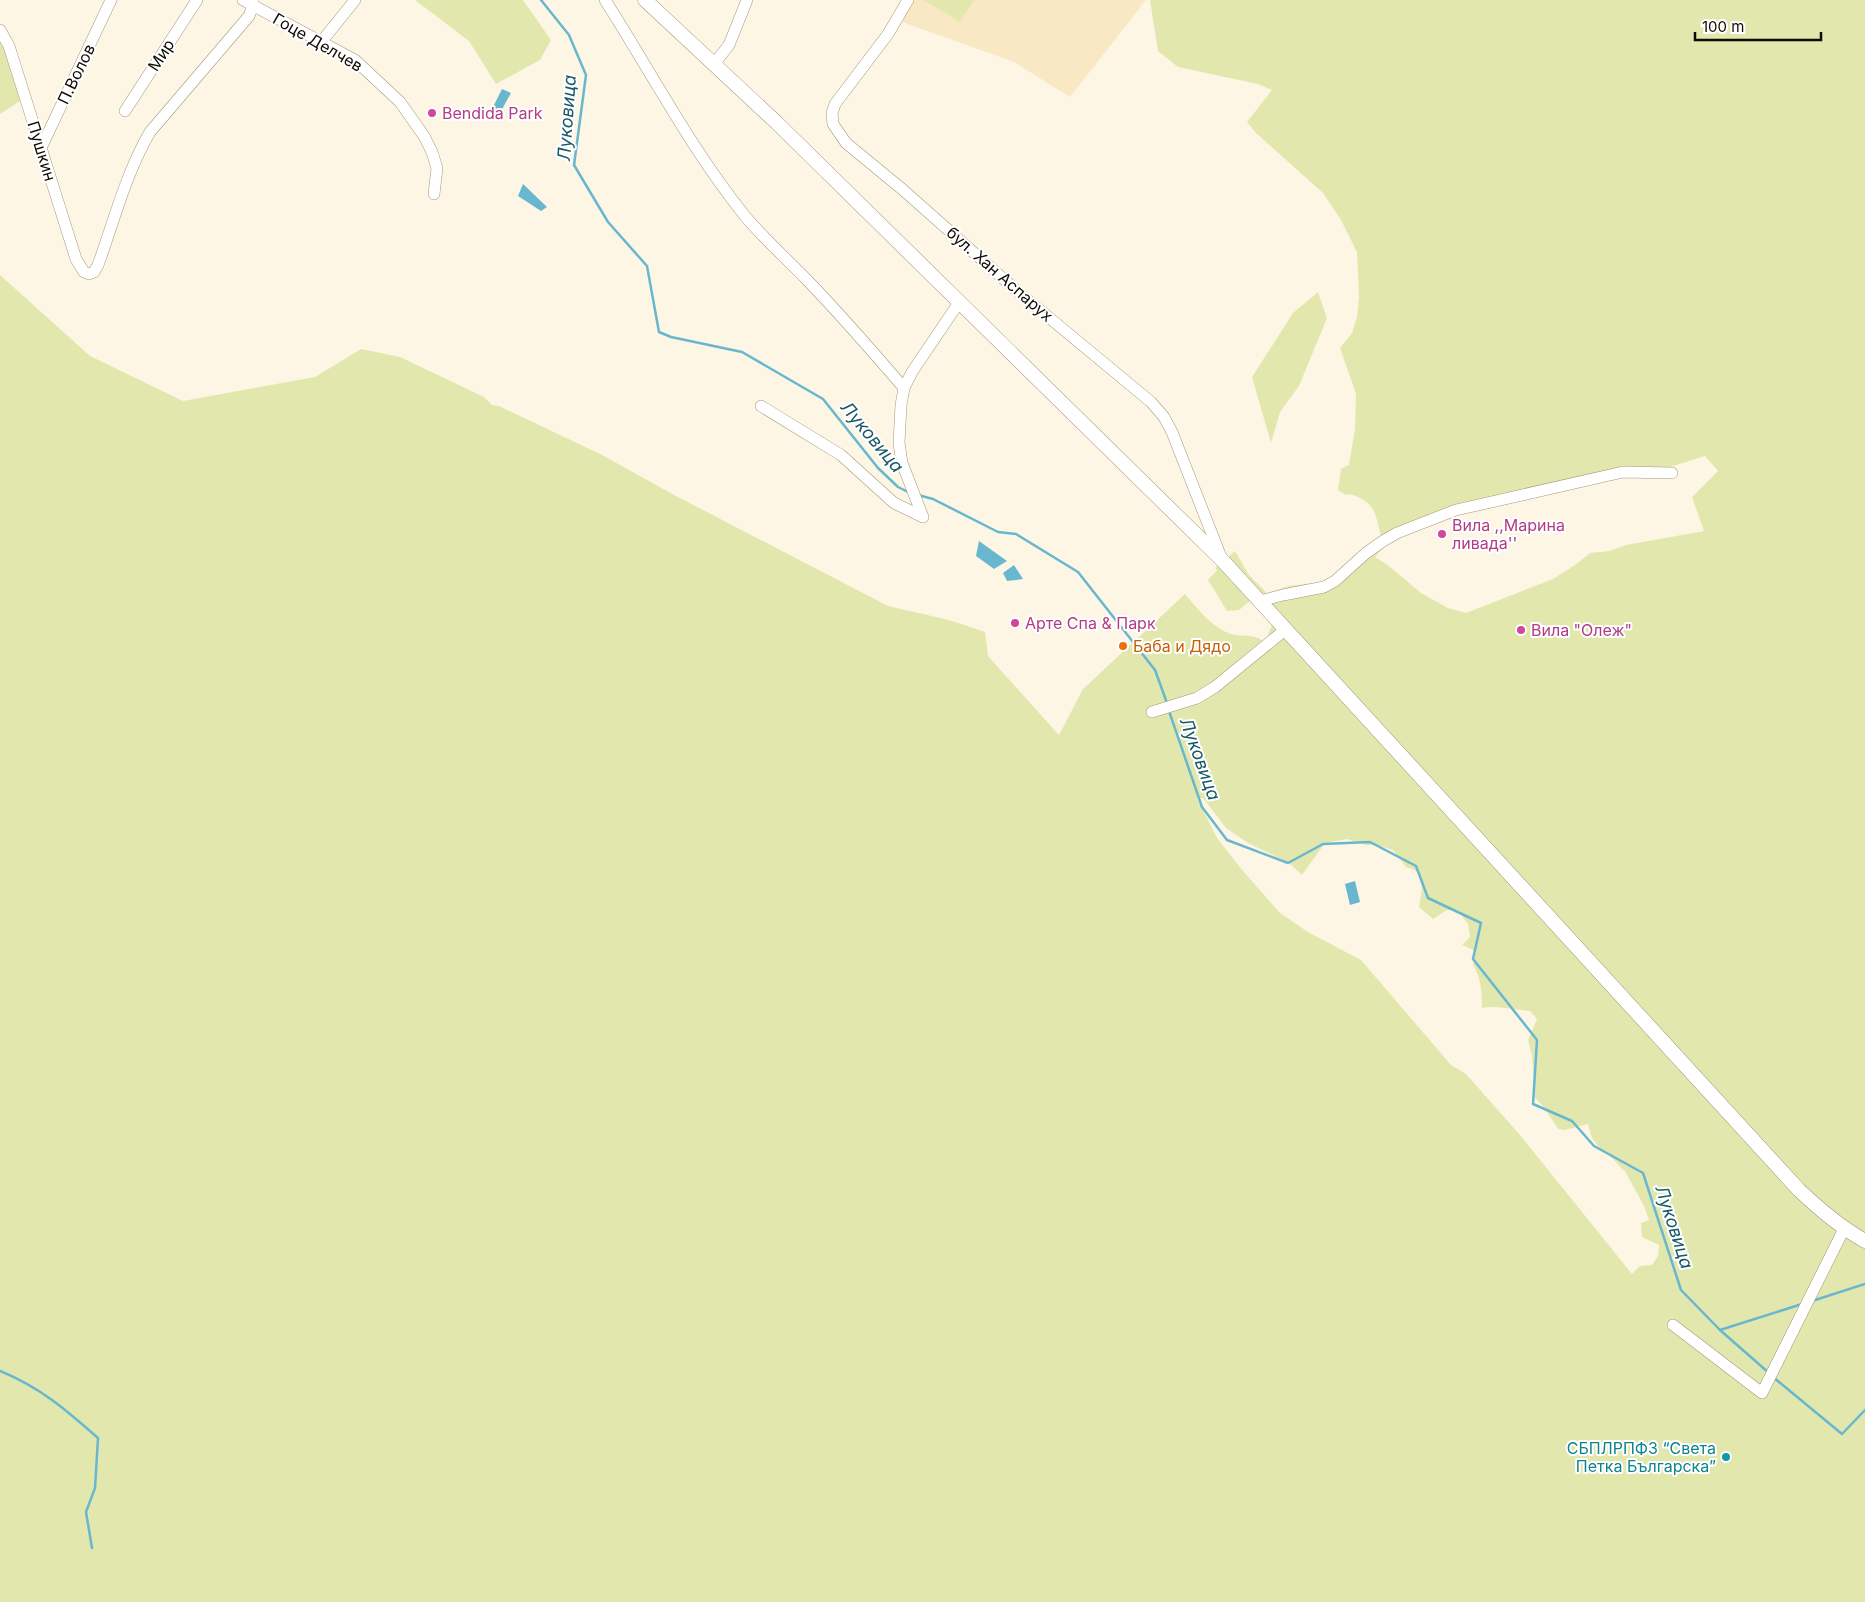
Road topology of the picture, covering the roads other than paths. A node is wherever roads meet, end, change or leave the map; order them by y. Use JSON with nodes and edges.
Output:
{"nodes":[{"id":1,"x":111,"y":0,"type":"edge"},
{"id":2,"x":197,"y":0,"type":"edge"},
{"id":3,"x":355,"y":0,"type":"edge"},
{"id":4,"x":605,"y":0,"type":"edge"},
{"id":5,"x":645,"y":0,"type":"edge"},
{"id":6,"x":746,"y":0,"type":"edge"},
{"id":7,"x":908,"y":0,"type":"edge"},
{"id":8,"x":250,"y":2,"type":"edge"},
{"id":9,"x":0,"y":30,"type":"edge"},
{"id":10,"x":322,"y":41,"type":"junction"},
{"id":11,"x":714,"y":64,"type":"junction"},
{"id":12,"x":126,"y":111,"type":"dead end"},
{"id":13,"x":41,"y":148,"type":"junction"},
{"id":14,"x":434,"y":194,"type":"dead end"},
{"id":15,"x":960,"y":301,"type":"junction"},
{"id":16,"x":904,"y":388,"type":"junction"},
{"id":17,"x":761,"y":406,"type":"dead end"},
{"id":18,"x":1672,"y":472,"type":"dead end"},
{"id":19,"x":1223,"y":561,"type":"junction"},
{"id":20,"x":1260,"y":601,"type":"junction"},
{"id":21,"x":1286,"y":629,"type":"junction"},
{"id":22,"x":1156,"y":710,"type":"dead end"},
{"id":23,"x":1844,"y":1229,"type":"junction"},
{"id":24,"x":1865,"y":1241,"type":"edge"},
{"id":25,"x":1673,"y":1325,"type":"dead end"}],
"edges":[{"from":1,"to":13,"type":"street","name":"П.Волов"},
{"from":2,"to":12,"type":"street","name":"Мир"},
{"from":3,"to":10,"type":"street"},
{"from":4,"to":16,"type":"street"},
{"from":5,"to":11,"type":"main road"},
{"from":6,"to":11,"type":"street"},
{"from":7,"to":19,"type":"street","name":"бул. Хан Аспарух"},
{"from":8,"to":10,"type":"street","name":"Гоце Делчев"},
{"from":8,"to":13,"type":"street","name":"Пушкин"},
{"from":9,"to":13,"type":"street","name":"Пушкин"},
{"from":10,"to":14,"type":"street","name":"Гоце Делчев"},
{"from":11,"to":15,"type":"main road"},
{"from":15,"to":16,"type":"street"},
{"from":15,"to":19,"type":"main road"},
{"from":16,"to":17,"type":"street"},
{"from":18,"to":20,"type":"street"},
{"from":19,"to":20,"type":"main road"},
{"from":20,"to":21,"type":"main road"},
{"from":21,"to":22,"type":"street"},
{"from":21,"to":23,"type":"main road"},
{"from":23,"to":24,"type":"main road"},
{"from":23,"to":25,"type":"street"}]}
